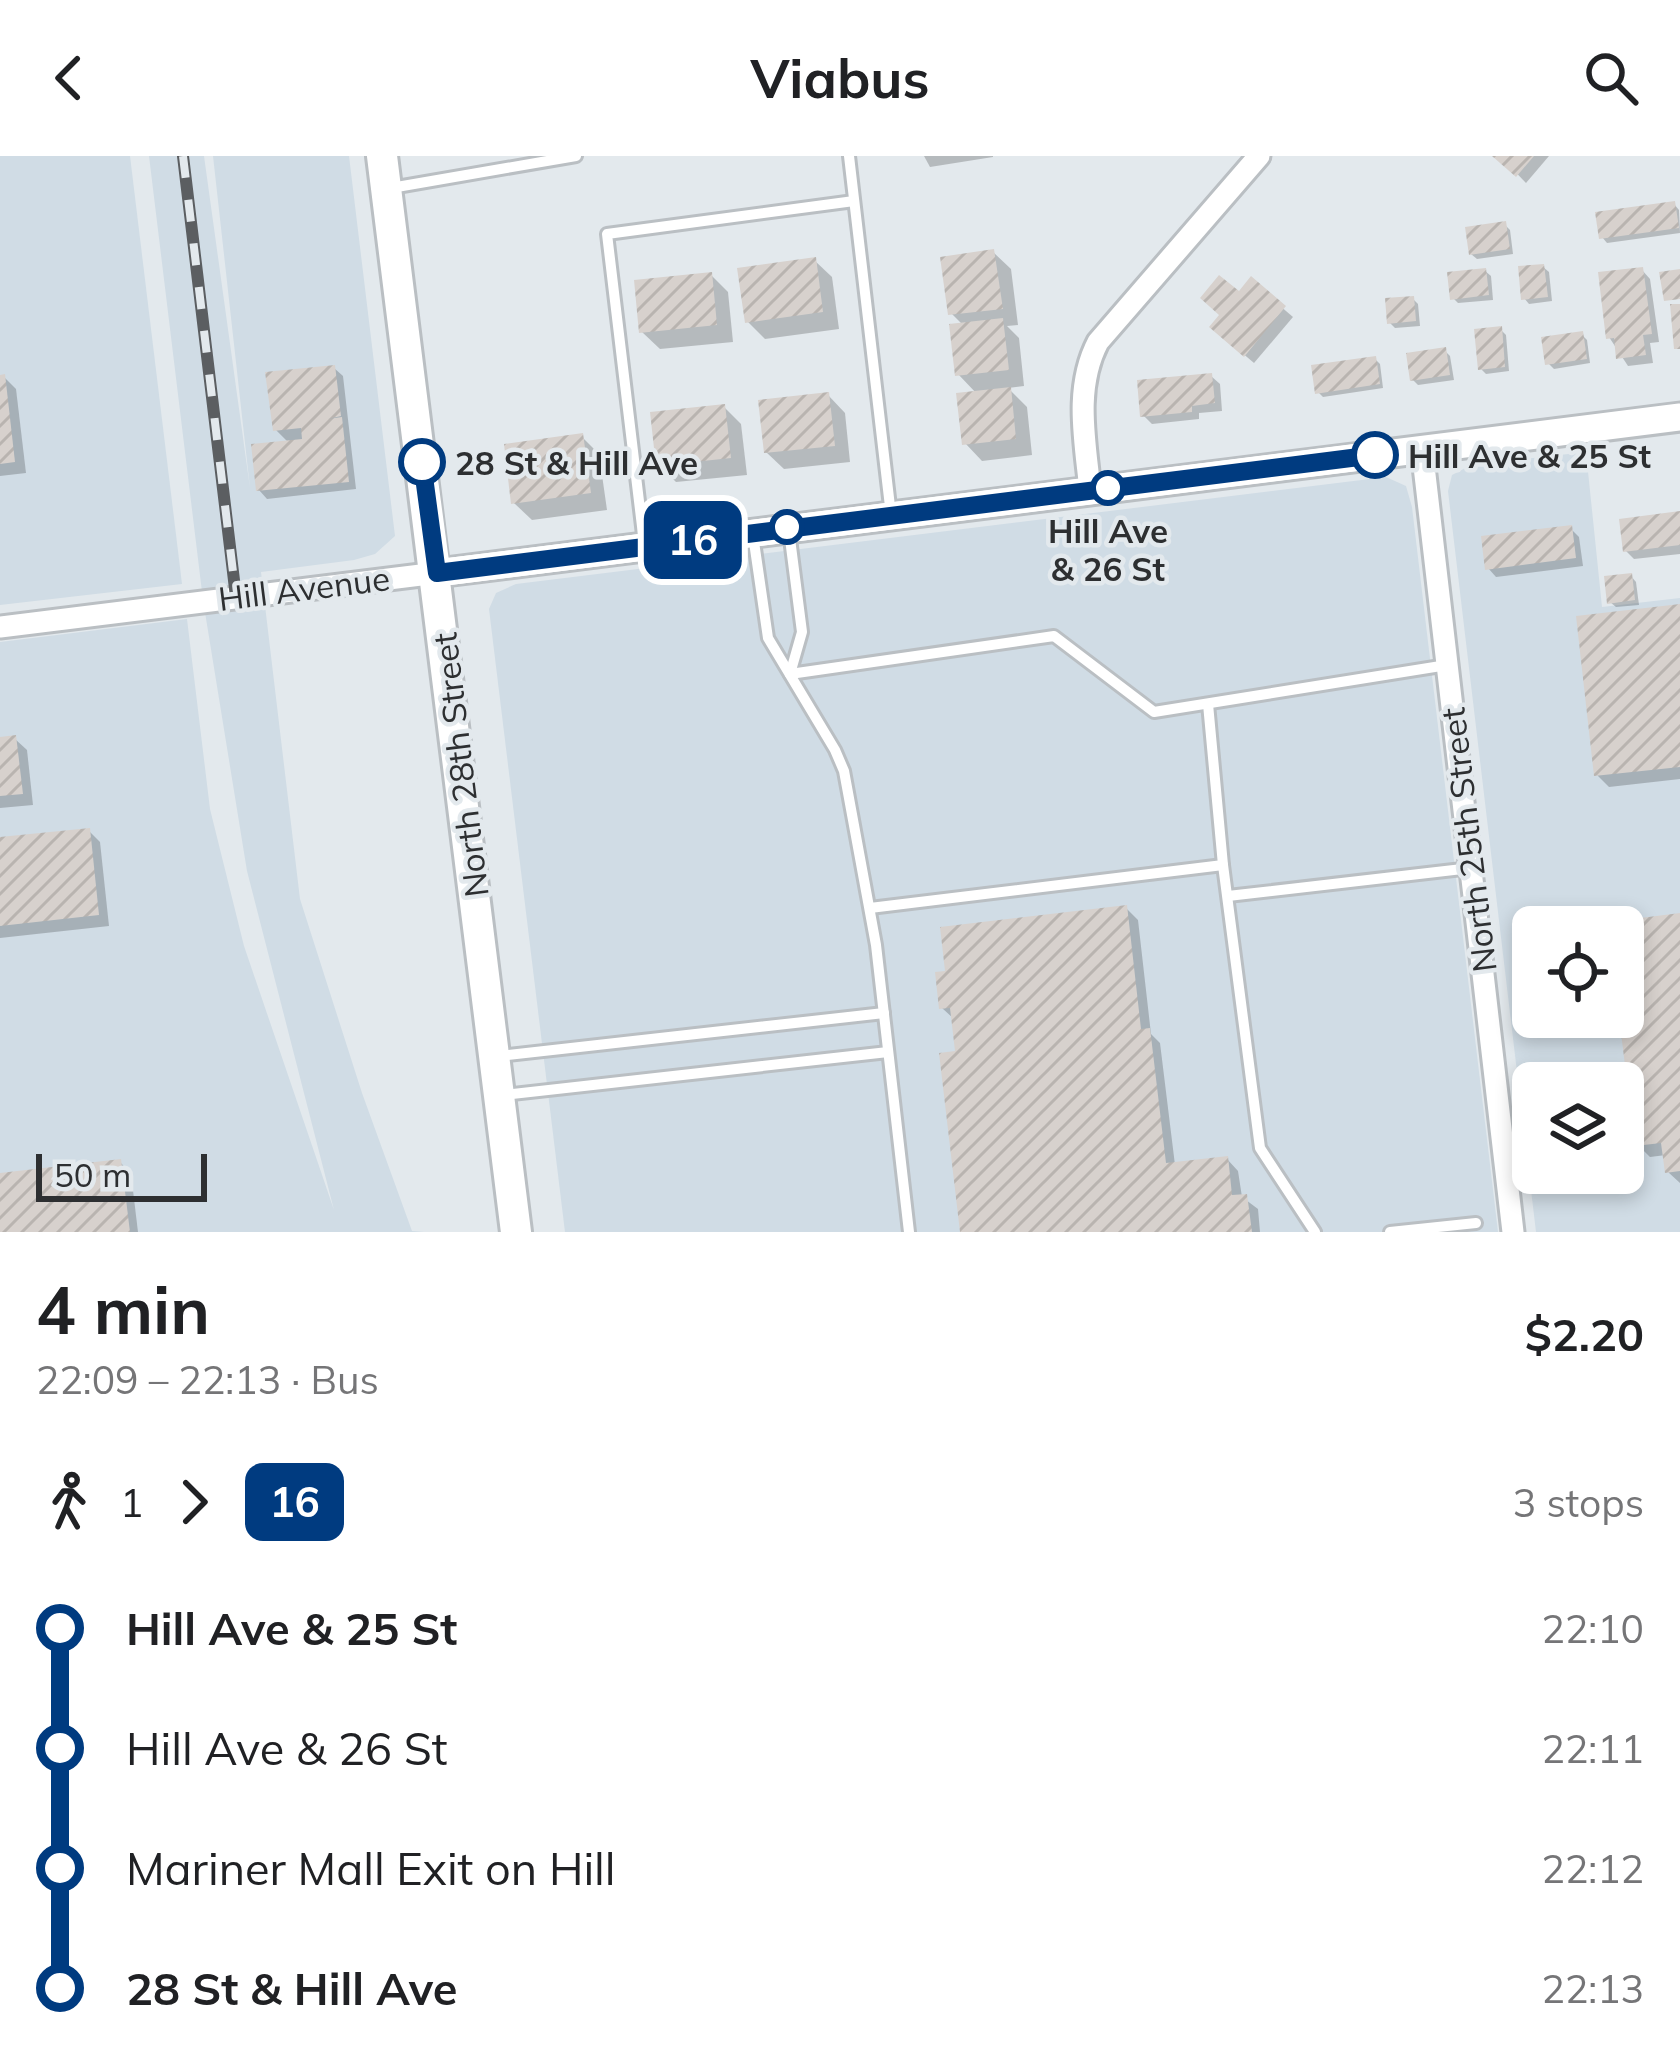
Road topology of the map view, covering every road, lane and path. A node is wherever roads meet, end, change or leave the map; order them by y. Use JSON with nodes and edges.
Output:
{"nodes":[{"id":1,"x":382,"y":156,"type":"edge"},
{"id":2,"x":576,"y":156,"type":"edge"},
{"id":3,"x":849,"y":156,"type":"edge"},
{"id":4,"x":1259,"y":156,"type":"edge"},
{"id":5,"x":386,"y":189,"type":"junction"},
{"id":6,"x":854,"y":201,"type":"junction"},
{"id":7,"x":1680,"y":417,"type":"edge"},
{"id":8,"x":1422,"y":449,"type":"junction"},
{"id":9,"x":1090,"y":490,"type":"junction"},
{"id":10,"x":891,"y":515,"type":"junction"},
{"id":11,"x":789,"y":527,"type":"junction"},
{"id":12,"x":753,"y":532,"type":"junction"},
{"id":13,"x":644,"y":546,"type":"junction"},
{"id":14,"x":437,"y":573,"type":"junction"},
{"id":15,"x":0,"y":626,"type":"edge"},
{"id":16,"x":1447,"y":665,"type":"junction"},
{"id":17,"x":790,"y":674,"type":"junction"},
{"id":18,"x":1208,"y":704,"type":"junction"},
{"id":19,"x":1223,"y":865,"type":"junction"},
{"id":20,"x":1471,"y":868,"type":"junction"},
{"id":21,"x":1228,"y":896,"type":"junction"},
{"id":22,"x":870,"y":908,"type":"junction"},
{"id":23,"x":884,"y":1013,"type":"junction"},
{"id":24,"x":888,"y":1052,"type":"junction"},
{"id":25,"x":495,"y":1056,"type":"junction"},
{"id":26,"x":500,"y":1096,"type":"junction"},
{"id":27,"x":1476,"y":1222,"type":"dead end"},
{"id":28,"x":517,"y":1232,"type":"edge"},
{"id":29,"x":909,"y":1232,"type":"edge"},
{"id":30,"x":1315,"y":1232,"type":"edge"},
{"id":31,"x":1390,"y":1232,"type":"edge"},
{"id":32,"x":1514,"y":1232,"type":"edge"}],
"edges":[{"from":1,"to":5,"type":"main road","name":"North 28th Street"},
{"from":2,"to":5,"type":"lane"},
{"from":3,"to":6,"type":"lane"},
{"from":4,"to":9,"type":"street"},
{"from":5,"to":14,"type":"main road","name":"North 28th Street"},
{"from":6,"to":10,"type":"lane"},
{"from":6,"to":13,"type":"lane"},
{"from":7,"to":8,"type":"street","name":"Hill Avenue"},
{"from":8,"to":9,"type":"street","name":"Hill Avenue"},
{"from":8,"to":16,"type":"street","name":"North 25th Street"},
{"from":9,"to":10,"type":"street","name":"Hill Avenue"},
{"from":10,"to":11,"type":"street","name":"Hill Avenue"},
{"from":11,"to":12,"type":"street","name":"Hill Avenue"},
{"from":11,"to":17,"type":"lane"},
{"from":12,"to":13,"type":"street","name":"Hill Avenue"},
{"from":12,"to":17,"type":"lane"},
{"from":13,"to":14,"type":"street","name":"Hill Avenue"},
{"from":14,"to":15,"type":"street","name":"Hill Avenue"},
{"from":14,"to":25,"type":"main road","name":"North 28th Street"},
{"from":16,"to":18,"type":"lane"},
{"from":16,"to":20,"type":"street","name":"North 25th Street"},
{"from":17,"to":18,"type":"lane"},
{"from":17,"to":22,"type":"lane"},
{"from":18,"to":19,"type":"lane"},
{"from":19,"to":21,"type":"lane"},
{"from":19,"to":22,"type":"lane"},
{"from":20,"to":21,"type":"lane"},
{"from":20,"to":32,"type":"street","name":"North 25th Street"},
{"from":21,"to":30,"type":"lane"},
{"from":22,"to":23,"type":"lane"},
{"from":23,"to":24,"type":"lane"},
{"from":23,"to":25,"type":"lane"},
{"from":24,"to":26,"type":"lane"},
{"from":24,"to":29,"type":"lane"},
{"from":25,"to":26,"type":"main road","name":"North 28th Street"},
{"from":26,"to":28,"type":"main road","name":"North 28th Street"},
{"from":27,"to":31,"type":"lane"}]}
